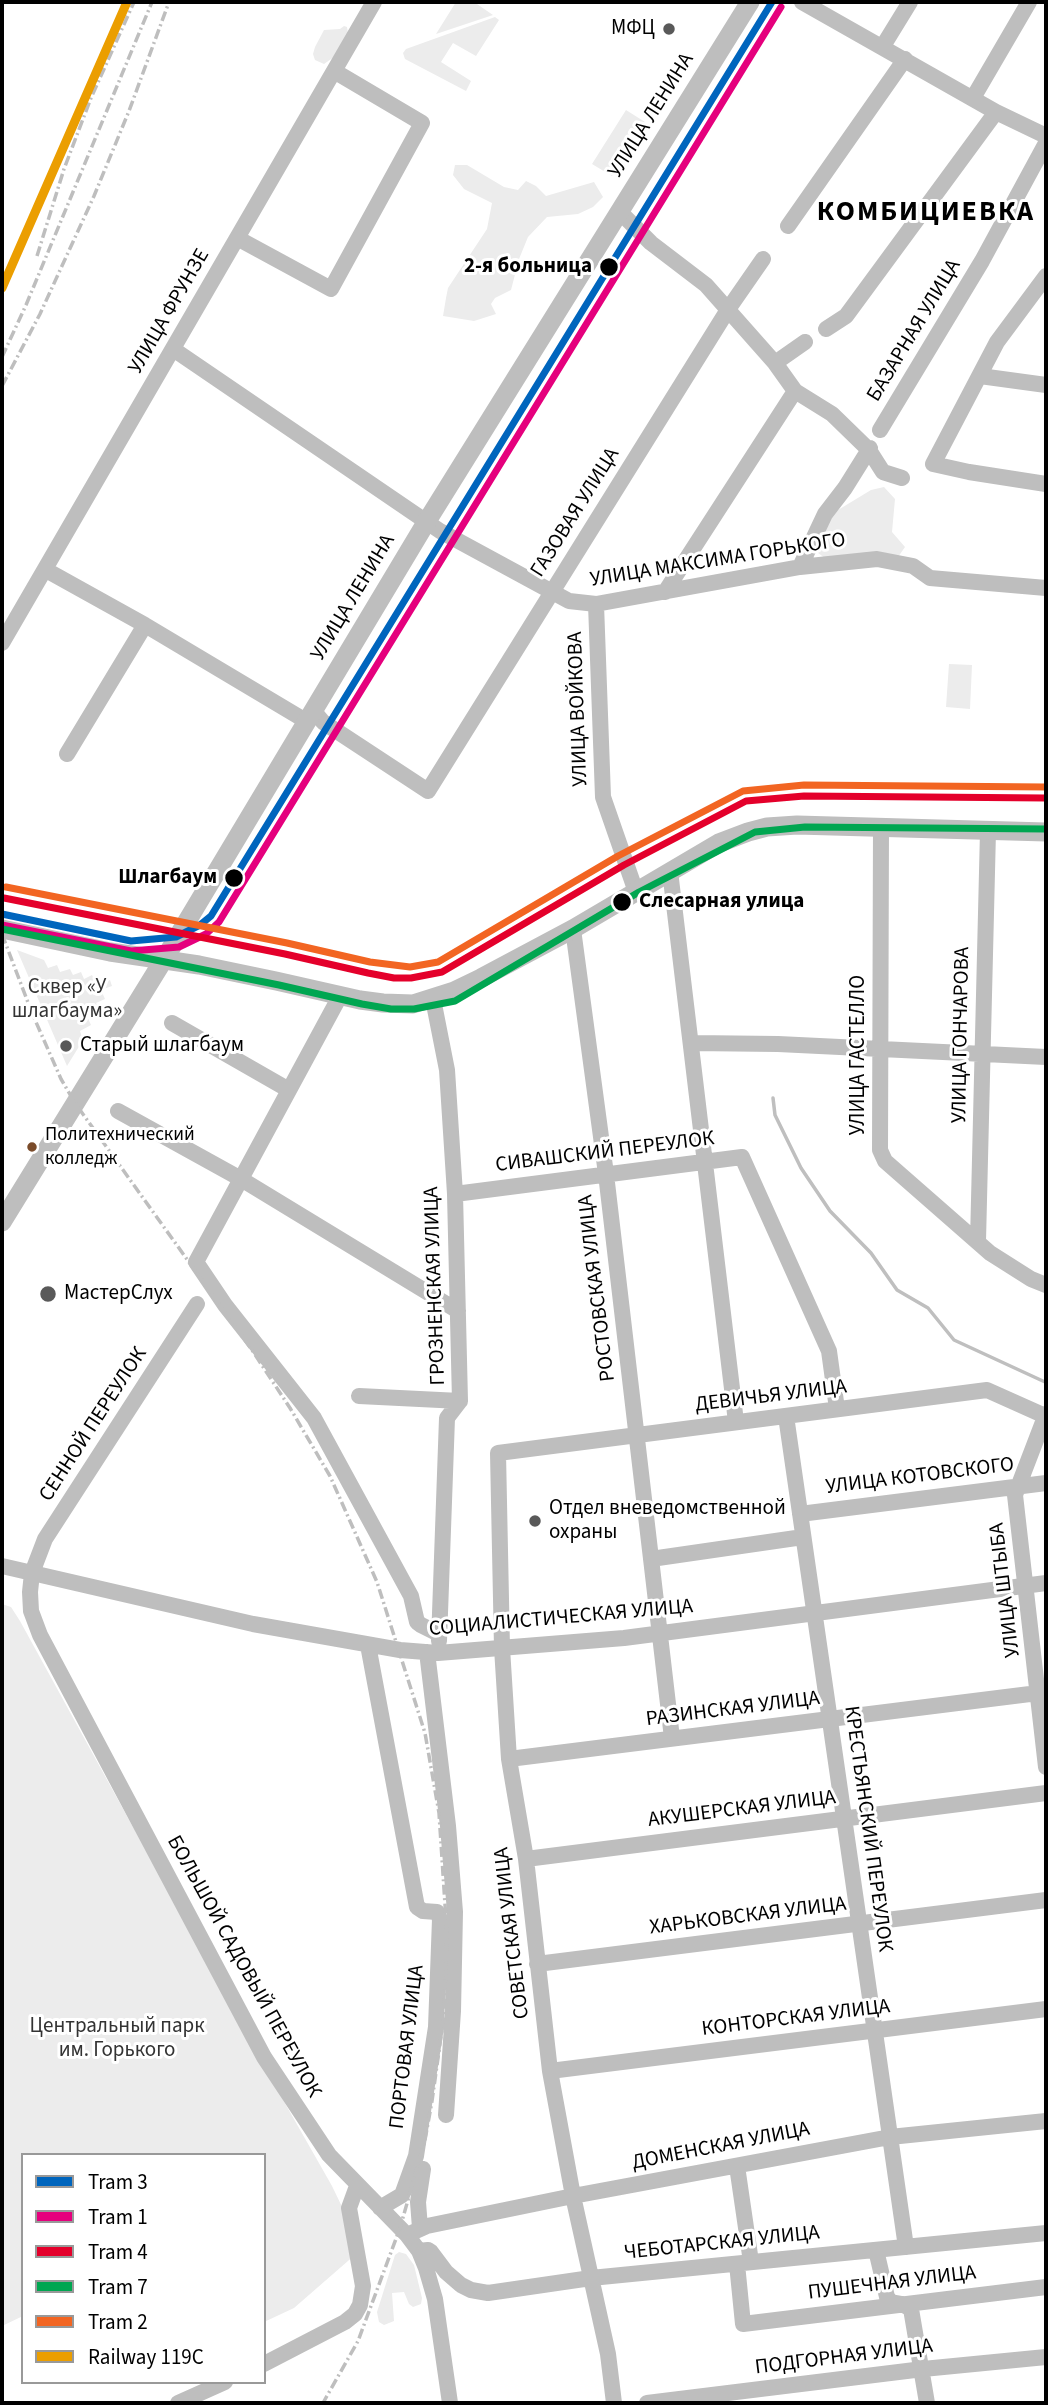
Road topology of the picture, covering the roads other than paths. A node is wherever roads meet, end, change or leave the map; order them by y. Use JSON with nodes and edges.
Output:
{"nodes":[{"id":1,"x":374,"y":2,"type":"edge"},
{"id":2,"x":802,"y":2,"type":"edge"},
{"id":3,"x":910,"y":2,"type":"edge"},
{"id":4,"x":1029,"y":2,"type":"edge"},
{"id":5,"x":747,"y":3,"type":"edge"},
{"id":6,"x":883,"y":46,"type":"junction"},
{"id":7,"x":905,"y":59,"type":"junction"},
{"id":8,"x":334,"y":71,"type":"junction"},
{"id":9,"x":973,"y":98,"type":"junction"},
{"id":10,"x":996,"y":112,"type":"junction"},
{"id":11,"x":1046,"y":136,"type":"edge"},
{"id":12,"x":1046,"y":143,"type":"edge"},
{"id":13,"x":619,"y":211,"type":"junction"},
{"id":14,"x":788,"y":226,"type":"dead end"},
{"id":15,"x":237,"y":238,"type":"junction"},
{"id":16,"x":762,"y":259,"type":"dead end"},
{"id":17,"x":1046,"y":276,"type":"edge"},
{"id":18,"x":1040,"y":296,"type":"edge"},
{"id":19,"x":729,"y":308,"type":"junction"},
{"id":20,"x":826,"y":329,"type":"dead end"},
{"id":21,"x":805,"y":342,"type":"dead end"},
{"id":22,"x":173,"y":349,"type":"junction"},
{"id":23,"x":775,"y":363,"type":"junction"},
{"id":24,"x":980,"y":376,"type":"junction"},
{"id":25,"x":1046,"y":385,"type":"edge"},
{"id":26,"x":795,"y":391,"type":"junction"},
{"id":27,"x":880,"y":430,"type":"dead end"},
{"id":28,"x":869,"y":449,"type":"junction"},
{"id":29,"x":902,"y":478,"type":"dead end"},
{"id":30,"x":1046,"y":484,"type":"edge"},
{"id":31,"x":427,"y":521,"type":"junction"},
{"id":32,"x":800,"y":567,"type":"junction"},
{"id":33,"x":46,"y":570,"type":"junction"},
{"id":34,"x":1046,"y":587,"type":"edge"},
{"id":35,"x":665,"y":592,"type":"junction"},
{"id":36,"x":550,"y":593,"type":"junction"},
{"id":37,"x":596,"y":604,"type":"junction"},
{"id":38,"x":145,"y":625,"type":"junction"},
{"id":39,"x":2,"y":643,"type":"edge"},
{"id":40,"x":309,"y":716,"type":"junction"},
{"id":41,"x":67,"y":754,"type":"dead end"},
{"id":42,"x":881,"y":828,"type":"junction"},
{"id":43,"x":988,"y":831,"type":"junction"},
{"id":44,"x":1046,"y":832,"type":"edge"},
{"id":45,"x":670,"y":871,"type":"junction"},
{"id":46,"x":636,"y":892,"type":"junction"},
{"id":47,"x":2,"y":929,"type":"edge"},
{"id":48,"x":573,"y":929,"type":"junction"},
{"id":49,"x":163,"y":961,"type":"junction"},
{"id":50,"x":340,"y":996,"type":"junction"},
{"id":51,"x":433,"y":999,"type":"junction"},
{"id":52,"x":172,"y":1023,"type":"dead end"},
{"id":53,"x":692,"y":1043,"type":"junction"},
{"id":54,"x":881,"y":1049,"type":"junction"},
{"id":55,"x":983,"y":1054,"type":"junction"},
{"id":56,"x":1046,"y":1057,"type":"edge"},
{"id":57,"x":289,"y":1090,"type":"junction"},
{"id":58,"x":118,"y":1111,"type":"dead end"},
{"id":59,"x":706,"y":1161,"type":"junction"},
{"id":60,"x":606,"y":1174,"type":"junction"},
{"id":61,"x":241,"y":1178,"type":"junction"},
{"id":62,"x":455,"y":1194,"type":"junction"},
{"id":63,"x":2,"y":1222,"type":"edge"},
{"id":64,"x":978,"y":1241,"type":"junction"},
{"id":65,"x":1046,"y":1285,"type":"edge"},
{"id":66,"x":197,"y":1304,"type":"dead end"},
{"id":67,"x":458,"y":1311,"type":"junction"},
{"id":68,"x":359,"y":1396,"type":"dead end"},
{"id":69,"x":460,"y":1401,"type":"junction"},
{"id":70,"x":837,"y":1409,"type":"junction"},
{"id":71,"x":1046,"y":1415,"type":"edge"},
{"id":72,"x":786,"y":1416,"type":"junction"},
{"id":73,"x":736,"y":1422,"type":"junction"},
{"id":74,"x":637,"y":1435,"type":"junction"},
{"id":75,"x":498,"y":1453,"type":"joint"},
{"id":76,"x":1046,"y":1483,"type":"edge"},
{"id":77,"x":1018,"y":1486,"type":"junction"},
{"id":78,"x":800,"y":1514,"type":"junction"},
{"id":79,"x":803,"y":1537,"type":"junction"},
{"id":80,"x":651,"y":1559,"type":"junction"},
{"id":81,"x":2,"y":1566,"type":"edge"},
{"id":82,"x":32,"y":1573,"type":"junction"},
{"id":83,"x":1046,"y":1583,"type":"edge"},
{"id":84,"x":1027,"y":1586,"type":"junction"},
{"id":85,"x":814,"y":1613,"type":"junction"},
{"id":86,"x":660,"y":1633,"type":"junction"},
{"id":87,"x":439,"y":1634,"type":"junction"},
{"id":88,"x":368,"y":1645,"type":"junction"},
{"id":89,"x":502,"y":1648,"type":"junction"},
{"id":90,"x":432,"y":1653,"type":"junction"},
{"id":91,"x":1042,"y":1692,"type":"edge"},
{"id":92,"x":829,"y":1718,"type":"junction"},
{"id":93,"x":672,"y":1738,"type":"junction"},
{"id":94,"x":509,"y":1759,"type":"junction"},
{"id":95,"x":1046,"y":1767,"type":"edge"},
{"id":96,"x":1046,"y":1793,"type":"edge"},
{"id":97,"x":844,"y":1818,"type":"junction"},
{"id":98,"x":526,"y":1858,"type":"junction"},
{"id":99,"x":1046,"y":1900,"type":"edge"},
{"id":100,"x":859,"y":1924,"type":"junction"},
{"id":101,"x":537,"y":1964,"type":"junction"},
{"id":102,"x":1046,"y":2009,"type":"edge"},
{"id":103,"x":874,"y":2031,"type":"junction"},
{"id":104,"x":550,"y":2071,"type":"junction"},
{"id":105,"x":446,"y":2115,"type":"dead end"},
{"id":106,"x":1046,"y":2120,"type":"edge"},
{"id":107,"x":890,"y":2137,"type":"junction"},
{"id":108,"x":737,"y":2166,"type":"junction"},
{"id":109,"x":423,"y":2169,"type":"dead end"},
{"id":110,"x":357,"y":2186,"type":"junction"},
{"id":111,"x":573,"y":2196,"type":"junction"},
{"id":112,"x":380,"y":2208,"type":"junction"},
{"id":113,"x":414,"y":2231,"type":"junction"},
{"id":114,"x":1046,"y":2233,"type":"edge"},
{"id":115,"x":906,"y":2247,"type":"junction"},
{"id":116,"x":419,"y":2250,"type":"junction"},
{"id":117,"x":876,"y":2250,"type":"junction"},
{"id":118,"x":744,"y":2263,"type":"junction"},
{"id":119,"x":592,"y":2278,"type":"junction"},
{"id":120,"x":1046,"y":2287,"type":"edge"},
{"id":121,"x":902,"y":2304,"type":"junction"},
{"id":122,"x":1046,"y":2357,"type":"edge"},
{"id":123,"x":266,"y":2363,"type":"edge"},
{"id":124,"x":923,"y":2369,"type":"junction"},
{"id":125,"x":222,"y":2384,"type":"edge"},
{"id":126,"x":202,"y":2399,"type":"edge"},
{"id":127,"x":178,"y":2403,"type":"edge"},
{"id":128,"x":450,"y":2403,"type":"edge"},
{"id":129,"x":614,"y":2403,"type":"edge"},
{"id":130,"x":647,"y":2403,"type":"edge"},
{"id":131,"x":927,"y":2403,"type":"edge"}],
"edges":[{"from":1,"to":8,"type":"street","name":"УЛИЦА ФРУНЗЕ"},
{"from":2,"to":6,"type":"street"},
{"from":3,"to":6,"type":"street"},
{"from":4,"to":9,"type":"street"},
{"from":5,"to":13,"type":"main road","name":"УЛИЦА ЛЕНИНА"},
{"from":6,"to":7,"type":"street"},
{"from":7,"to":9,"type":"street"},
{"from":7,"to":14,"type":"street"},
{"from":8,"to":15,"type":"street","name":"УЛИЦА ФРУНЗЕ"},
{"from":8,"to":15,"type":"street"},
{"from":9,"to":10,"type":"street"},
{"from":10,"to":11,"type":"street"},
{"from":10,"to":20,"type":"street"},
{"from":12,"to":27,"type":"street","name":"БАЗАРНАЯ УЛИЦА"},
{"from":13,"to":19,"type":"street"},
{"from":13,"to":31,"type":"main road","name":"УЛИЦА ЛЕНИНА"},
{"from":15,"to":22,"type":"street","name":"УЛИЦА ФРУНЗЕ"},
{"from":16,"to":19,"type":"street","name":"ГАЗОВАЯ УЛИЦА"},
{"from":17,"to":18,"type":"street"},
{"from":18,"to":24,"type":"street"},
{"from":19,"to":23,"type":"street"},
{"from":19,"to":36,"type":"street","name":"ГАЗОВАЯ УЛИЦА"},
{"from":21,"to":23,"type":"street"},
{"from":22,"to":31,"type":"street","name":"УЛИЦА МАКСИМА ГОРЬКОГО"},
{"from":22,"to":33,"type":"street","name":"УЛИЦА ФРУНЗЕ"},
{"from":23,"to":26,"type":"street"},
{"from":24,"to":25,"type":"street"},
{"from":24,"to":30,"type":"street"},
{"from":26,"to":28,"type":"street"},
{"from":26,"to":35,"type":"street"},
{"from":28,"to":29,"type":"street"},
{"from":28,"to":32,"type":"street"},
{"from":31,"to":36,"type":"street","name":"УЛИЦА МАКСИМА ГОРЬКОГО"},
{"from":31,"to":40,"type":"main road","name":"УЛИЦА ЛЕНИНА"},
{"from":32,"to":34,"type":"street","name":"УЛИЦА МАКСИМА ГОРЬКОГО"},
{"from":32,"to":35,"type":"street","name":"УЛИЦА МАКСИМА ГОРЬКОГО"},
{"from":33,"to":38,"type":"street"},
{"from":33,"to":39,"type":"street","name":"УЛИЦА ФРУНЗЕ"},
{"from":35,"to":37,"type":"street","name":"УЛИЦА МАКСИМА ГОРЬКОГО"},
{"from":36,"to":37,"type":"street","name":"УЛИЦА МАКСИМА ГОРЬКОГО"},
{"from":36,"to":40,"type":"street","name":"ГАЗОВАЯ УЛИЦА"},
{"from":37,"to":46,"type":"street","name":"УЛИЦА ВОЙКОВА"},
{"from":38,"to":40,"type":"street"},
{"from":38,"to":41,"type":"street"},
{"from":40,"to":49,"type":"main road","name":"УЛИЦА ЛЕНИНА"},
{"from":42,"to":43,"type":"main road"},
{"from":42,"to":45,"type":"main road"},
{"from":42,"to":54,"type":"street","name":"УЛИЦА ГАСТЕЛЛО"},
{"from":43,"to":44,"type":"main road"},
{"from":43,"to":55,"type":"street","name":"УЛИЦА ГОНЧАРОВА"},
{"from":45,"to":46,"type":"main road"},
{"from":45,"to":53,"type":"street"},
{"from":46,"to":48,"type":"main road"},
{"from":47,"to":49,"type":"main road"},
{"from":48,"to":51,"type":"main road"},
{"from":48,"to":60,"type":"street","name":"РОСТОВСКАЯ УЛИЦА"},
{"from":49,"to":50,"type":"main road"},
{"from":49,"to":63,"type":"main road","name":"УЛИЦА ЛЕНИНА"},
{"from":50,"to":51,"type":"main road"},
{"from":50,"to":57,"type":"street"},
{"from":51,"to":62,"type":"street","name":"ГРОЗНЕНСКАЯ УЛИЦА"},
{"from":52,"to":57,"type":"street"},
{"from":53,"to":54,"type":"street"},
{"from":53,"to":59,"type":"street"},
{"from":54,"to":55,"type":"street"},
{"from":54,"to":64,"type":"street","name":"УЛИЦА ГАСТЕЛЛО"},
{"from":55,"to":56,"type":"street"},
{"from":55,"to":64,"type":"street","name":"УЛИЦА ГОНЧАРОВА"},
{"from":57,"to":61,"type":"street"},
{"from":58,"to":61,"type":"street"},
{"from":59,"to":60,"type":"street","name":"СИВАШСКИЙ ПЕРЕУЛОК"},
{"from":59,"to":70,"type":"street","name":"СИВАШСКИЙ ПЕРЕУЛОК"},
{"from":59,"to":73,"type":"street"},
{"from":60,"to":62,"type":"street","name":"СИВАШСКИЙ ПЕРЕУЛОК"},
{"from":60,"to":74,"type":"street","name":"РОСТОВСКАЯ УЛИЦА"},
{"from":61,"to":67,"type":"street"},
{"from":61,"to":87,"type":"street"},
{"from":62,"to":67,"type":"street","name":"ГРОЗНЕНСКАЯ УЛИЦА"},
{"from":64,"to":65,"type":"street","name":"УЛИЦА ГАСТЕЛЛО"},
{"from":66,"to":82,"type":"street","name":"СЕННОЙ ПЕРЕУЛОК"},
{"from":67,"to":69,"type":"street","name":"ГРОЗНЕНСКАЯ УЛИЦА"},
{"from":68,"to":69,"type":"street"},
{"from":69,"to":87,"type":"street","name":"ГРОЗНЕНСКАЯ УЛИЦА"},
{"from":70,"to":71,"type":"street","name":"ДЕВИЧЬЯ УЛИЦА"},
{"from":70,"to":72,"type":"street","name":"ДЕВИЧЬЯ УЛИЦА"},
{"from":71,"to":77,"type":"street","name":"УЛИЦА ШТЫБА"},
{"from":72,"to":73,"type":"street","name":"ДЕВИЧЬЯ УЛИЦА"},
{"from":72,"to":78,"type":"street","name":"КРЕСТЬЯНСКИЙ ПЕРЕУЛОК"},
{"from":73,"to":74,"type":"street","name":"ДЕВИЧЬЯ УЛИЦА"},
{"from":74,"to":75,"type":"street","name":"ДЕВИЧЬЯ УЛИЦА"},
{"from":74,"to":80,"type":"street","name":"РОСТОВСКАЯ УЛИЦА"},
{"from":75,"to":89,"type":"street","name":"СОВЕТСКАЯ УЛИЦА"},
{"from":76,"to":77,"type":"street","name":"УЛИЦА КОТОВСКОГО"},
{"from":77,"to":78,"type":"street","name":"УЛИЦА КОТОВСКОГО"},
{"from":77,"to":84,"type":"street","name":"УЛИЦА ШТЫБА"},
{"from":78,"to":79,"type":"street","name":"КРЕСТЬЯНСКИЙ ПЕРЕУЛОК"},
{"from":79,"to":80,"type":"street"},
{"from":79,"to":85,"type":"street","name":"КРЕСТЬЯНСКИЙ ПЕРЕУЛОК"},
{"from":80,"to":86,"type":"street","name":"РОСТОВСКАЯ УЛИЦА"},
{"from":81,"to":82,"type":"street","name":"СОЦИАЛИСТИЧЕСКАЯ УЛИЦА"},
{"from":82,"to":88,"type":"street","name":"СОЦИАЛИСТИЧЕСКАЯ УЛИЦА"},
{"from":82,"to":110,"type":"street","name":"БОЛЬШОЙ САДОВЫЙ ПЕРЕУЛОК"},
{"from":83,"to":84,"type":"street","name":"СОЦИАЛИСТИЧЕСКАЯ УЛИЦА"},
{"from":84,"to":85,"type":"street","name":"СОЦИАЛИСТИЧЕСКАЯ УЛИЦА"},
{"from":84,"to":91,"type":"street","name":"УЛИЦА ШТЫБА"},
{"from":85,"to":86,"type":"street","name":"СОЦИАЛИСТИЧЕСКАЯ УЛИЦА"},
{"from":85,"to":92,"type":"street","name":"КРЕСТЬЯНСКИЙ ПЕРЕУЛОК"},
{"from":86,"to":89,"type":"street","name":"СОЦИАЛИСТИЧЕСКАЯ УЛИЦА"},
{"from":86,"to":93,"type":"street","name":"РОСТОВСКАЯ УЛИЦА"},
{"from":87,"to":90,"type":"street","name":"ГРОЗНЕНСКАЯ УЛИЦА"},
{"from":88,"to":90,"type":"street","name":"СОЦИАЛИСТИЧЕСКАЯ УЛИЦА"},
{"from":88,"to":112,"type":"street","name":"ПОРТОВАЯ УЛИЦА"},
{"from":89,"to":90,"type":"street","name":"СОЦИАЛИСТИЧЕСКАЯ УЛИЦА"},
{"from":89,"to":94,"type":"street","name":"СОВЕТСКАЯ УЛИЦА"},
{"from":90,"to":105,"type":"street","name":"ПОРТОВАЯ УЛИЦА"},
{"from":91,"to":92,"type":"street","name":"РАЗИНСКАЯ УЛИЦА"},
{"from":91,"to":95,"type":"street","name":"УЛИЦА ШТЫБА"},
{"from":92,"to":93,"type":"street","name":"РАЗИНСКАЯ УЛИЦА"},
{"from":92,"to":97,"type":"street","name":"КРЕСТЬЯНСКИЙ ПЕРЕУЛОК"},
{"from":93,"to":94,"type":"street","name":"РАЗИНСКАЯ УЛИЦА"},
{"from":94,"to":98,"type":"street","name":"СОВЕТСКАЯ УЛИЦА"},
{"from":96,"to":97,"type":"street","name":"АКУШЕРСКАЯ УЛИЦА"},
{"from":97,"to":98,"type":"street","name":"АКУШЕРСКАЯ УЛИЦА"},
{"from":97,"to":100,"type":"street","name":"КРЕСТЬЯНСКИЙ ПЕРЕУЛОК"},
{"from":98,"to":101,"type":"street","name":"СОВЕТСКАЯ УЛИЦА"},
{"from":99,"to":100,"type":"street","name":"ХАРЬКОВСКАЯ УЛИЦА"},
{"from":100,"to":101,"type":"street","name":"ХАРЬКОВСКАЯ УЛИЦА"},
{"from":100,"to":103,"type":"street","name":"КРЕСТЬЯНСКИЙ ПЕРЕУЛОК"},
{"from":101,"to":104,"type":"street","name":"СОВЕТСКАЯ УЛИЦА"},
{"from":102,"to":103,"type":"street","name":"КОНТОРСКАЯ УЛИЦА"},
{"from":103,"to":104,"type":"street","name":"КОНТОРСКАЯ УЛИЦА"},
{"from":103,"to":107,"type":"street","name":"КРЕСТЬЯНСКИЙ ПЕРЕУЛОК"},
{"from":104,"to":111,"type":"street","name":"СОВЕТСКАЯ УЛИЦА"},
{"from":106,"to":107,"type":"street","name":"ДОМЕНСКАЯ УЛИЦА"},
{"from":107,"to":108,"type":"street","name":"ДОМЕНСКАЯ УЛИЦА"},
{"from":107,"to":115,"type":"street","name":"КРЕСТЬЯНСКИЙ ПЕРЕУЛОК"},
{"from":108,"to":111,"type":"street","name":"ДОМЕНСКАЯ УЛИЦА"},
{"from":108,"to":118,"type":"street"},
{"from":109,"to":113,"type":"street"},
{"from":110,"to":112,"type":"street","name":"БОЛЬШОЙ САДОВЫЙ ПЕРЕУЛОК"},
{"from":110,"to":123,"type":"street"},
{"from":111,"to":113,"type":"street","name":"ДОМЕНСКАЯ УЛИЦА"},
{"from":111,"to":119,"type":"street","name":"СОВЕТСКАЯ УЛИЦА"},
{"from":112,"to":113,"type":"street","name":"БОЛЬШОЙ САДОВЫЙ ПЕРЕУЛОК"},
{"from":113,"to":116,"type":"street","name":"БОЛЬШОЙ САДОВЫЙ ПЕРЕУЛОК"},
{"from":114,"to":115,"type":"street","name":"ЧЕБОТАРСКАЯ УЛИЦА"},
{"from":115,"to":117,"type":"street","name":"ЧЕБОТАРСКАЯ УЛИЦА"},
{"from":116,"to":119,"type":"street","name":"ЧЕБОТАРСКАЯ УЛИЦА"},
{"from":116,"to":128,"type":"street","name":"БОЛЬШОЙ САДОВЫЙ ПЕРЕУЛОК"},
{"from":117,"to":118,"type":"street","name":"ЧЕБОТАРСКАЯ УЛИЦА"},
{"from":117,"to":121,"type":"street"},
{"from":118,"to":119,"type":"street","name":"ЧЕБОТАРСКАЯ УЛИЦА"},
{"from":118,"to":121,"type":"street","name":"ПУШЕЧНАЯ УЛИЦА"},
{"from":119,"to":129,"type":"street","name":"СОВЕТСКАЯ УЛИЦА"},
{"from":120,"to":121,"type":"street","name":"ПУШЕЧНАЯ УЛИЦА"},
{"from":121,"to":124,"type":"street"},
{"from":122,"to":124,"type":"street","name":"ПОДГОРНАЯ УЛИЦА"},
{"from":124,"to":130,"type":"street","name":"ПОДГОРНАЯ УЛИЦА"},
{"from":124,"to":131,"type":"street"},
{"from":125,"to":126,"type":"street"},
{"from":126,"to":127,"type":"street"}]}
